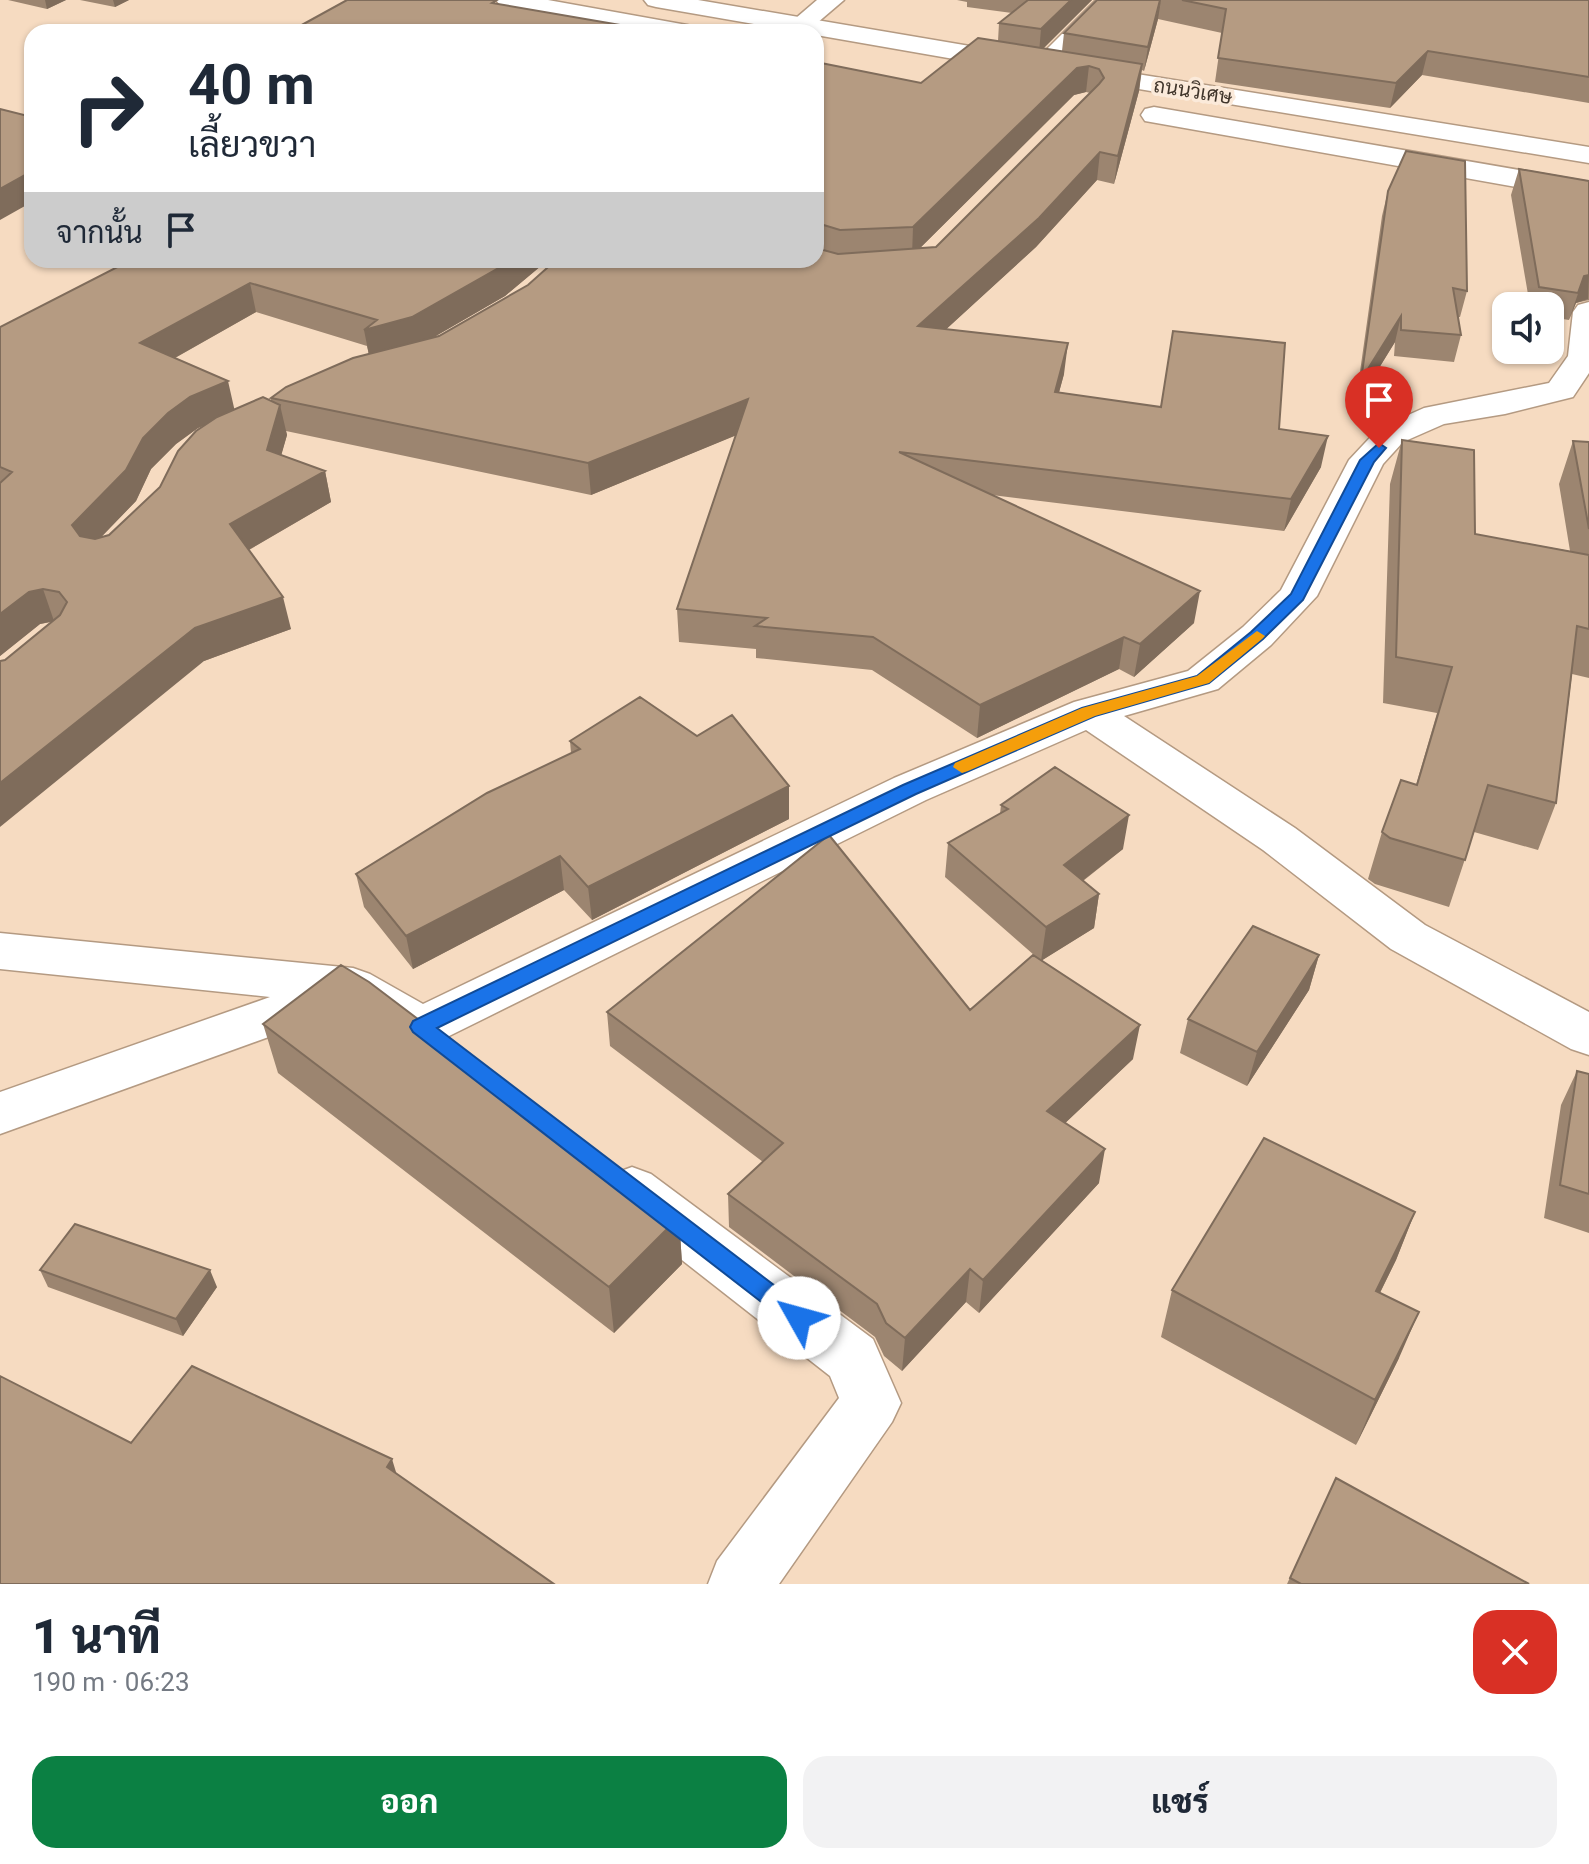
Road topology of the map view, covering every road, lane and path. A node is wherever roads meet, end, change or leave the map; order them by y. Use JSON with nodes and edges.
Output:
{"nodes":[{"id":1,"x":508,"y":0,"type":"edge"},
{"id":2,"x":656,"y":0,"type":"edge"},
{"id":3,"x":832,"y":0,"type":"edge"},
{"id":4,"x":1105,"y":0,"type":"edge"},
{"id":5,"x":642,"y":24,"type":"edge"},
{"id":6,"x":801,"y":24,"type":"joint"},
{"id":7,"x":824,"y":28,"type":"edge"},
{"id":8,"x":1039,"y":66,"type":"junction"},
{"id":9,"x":1131,"y":111,"type":"edge"},
{"id":10,"x":1589,"y":155,"type":"edge"},
{"id":11,"x":1589,"y":191,"type":"edge"},
{"id":12,"x":1589,"y":312,"type":"edge"},
{"id":13,"x":1089,"y":712,"type":"junction"},
{"id":14,"x":0,"y":951,"type":"edge"},
{"id":15,"x":353,"y":987,"type":"junction"},
{"id":16,"x":421,"y":1027,"type":"junction"},
{"id":17,"x":1589,"y":1035,"type":"edge"},
{"id":18,"x":471,"y":1065,"type":"edge"},
{"id":19,"x":0,"y":1113,"type":"edge"},
{"id":20,"x":597,"y":1163,"type":"edge"},
{"id":21,"x":740,"y":1584,"type":"edge"}],
"edges":[{"from":1,"to":5,"type":"street"},
{"from":2,"to":6,"type":"street","name":"ถนนวิเศษ"},
{"from":3,"to":6,"type":"street"},
{"from":4,"to":8,"type":"lane"},
{"from":7,"to":8,"type":"street","name":"ถนนวิเศษ"},
{"from":8,"to":10,"type":"street","name":"ถนนวิเศษ"},
{"from":9,"to":11,"type":"street","name":"ถนนวิเศษ"},
{"from":12,"to":13,"type":"street"},
{"from":13,"to":16,"type":"street"},
{"from":13,"to":17,"type":"street"},
{"from":14,"to":15,"type":"street"},
{"from":15,"to":16,"type":"street"},
{"from":15,"to":19,"type":"street"},
{"from":16,"to":18,"type":"street"},
{"from":20,"to":21,"type":"street"}]}
